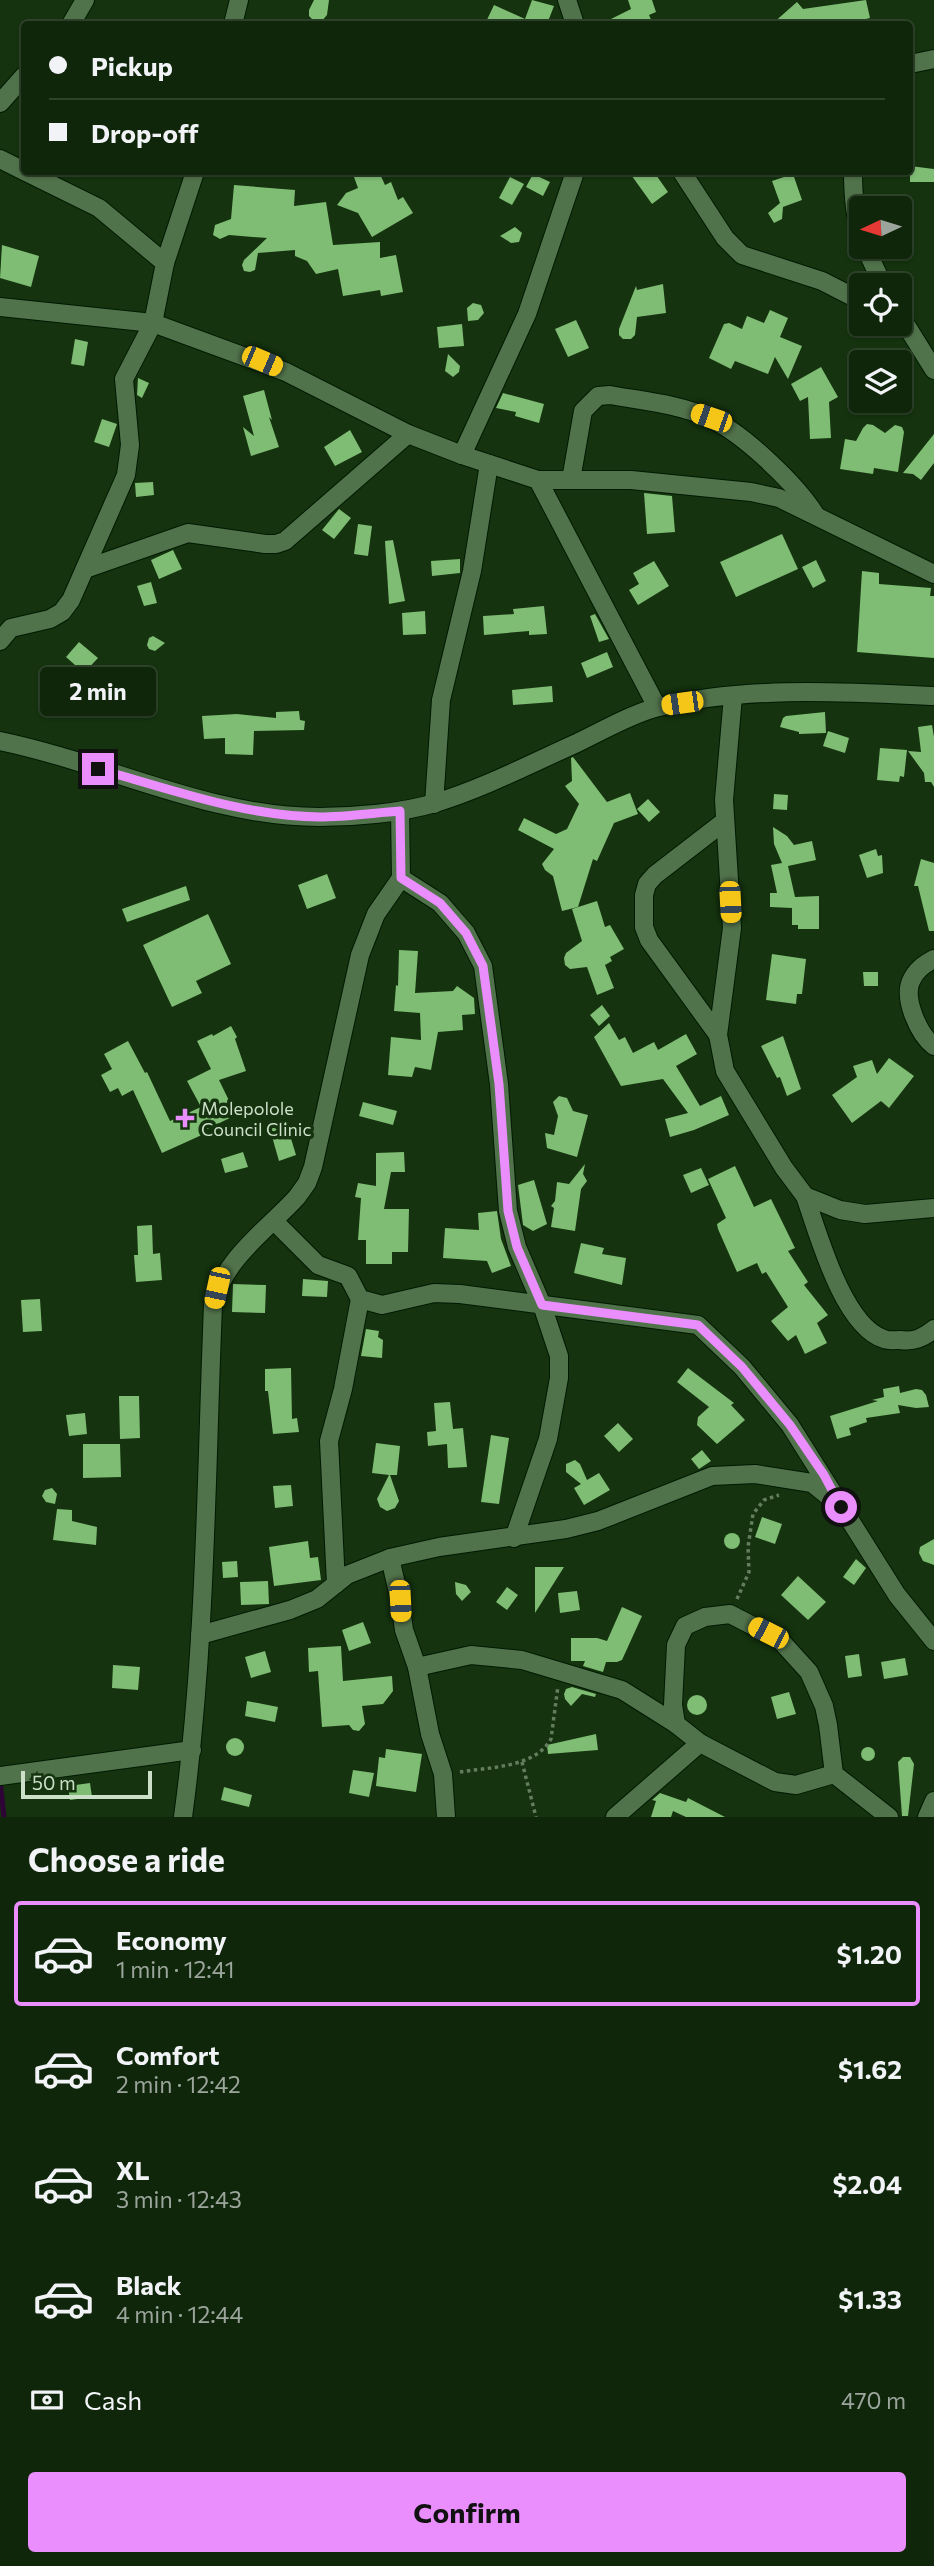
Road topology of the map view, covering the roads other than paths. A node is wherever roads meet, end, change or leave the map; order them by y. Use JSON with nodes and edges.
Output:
{"nodes":[{"id":1,"x":85,"y":0,"type":"edge"},
{"id":2,"x":239,"y":0,"type":"edge"},
{"id":3,"x":567,"y":0,"type":"edge"},
{"id":4,"x":73,"y":21,"type":"edge"},
{"id":5,"x":234,"y":21,"type":"edge"},
{"id":6,"x":574,"y":21,"type":"edge"},
{"id":7,"x":934,"y":59,"type":"edge"},
{"id":8,"x":913,"y":63,"type":"edge"},
{"id":9,"x":21,"y":79,"type":"edge"},
{"id":10,"x":0,"y":103,"type":"edge"},
{"id":11,"x":0,"y":159,"type":"edge"},
{"id":12,"x":21,"y":169,"type":"edge"},
{"id":13,"x":33,"y":175,"type":"edge"},
{"id":14,"x":194,"y":175,"type":"edge"},
{"id":15,"x":574,"y":175,"type":"edge"},
{"id":16,"x":684,"y":175,"type":"edge"},
{"id":17,"x":853,"y":175,"type":"edge"},
{"id":18,"x":853,"y":196,"type":"edge"},
{"id":19,"x":165,"y":263,"type":"junction"},
{"id":20,"x":849,"y":295,"type":"edge"},
{"id":21,"x":0,"y":307,"type":"edge"},
{"id":22,"x":153,"y":323,"type":"junction"},
{"id":23,"x":912,"y":336,"type":"edge"},
{"id":24,"x":934,"y":370,"type":"edge"},
{"id":25,"x":408,"y":434,"type":"junction"},
{"id":26,"x":462,"y":455,"type":"junction"},
{"id":27,"x":489,"y":464,"type":"junction"},
{"id":28,"x":538,"y":480,"type":"junction"},
{"id":29,"x":571,"y":480,"type":"junction"},
{"id":30,"x":817,"y":516,"type":"junction"},
{"id":31,"x":85,"y":569,"type":"junction"},
{"id":32,"x":934,"y":574,"type":"edge"},
{"id":33,"x":4,"y":632,"type":"edge"},
{"id":34,"x":733,"y":696,"type":"junction"},
{"id":35,"x":934,"y":696,"type":"edge"},
{"id":36,"x":657,"y":707,"type":"junction"},
{"id":37,"x":0,"y":741,"type":"edge"},
{"id":38,"x":434,"y":804,"type":"junction"},
{"id":39,"x":400,"y":811,"type":"junction"},
{"id":40,"x":725,"y":821,"type":"junction"},
{"id":41,"x":401,"y":878,"type":"junction"},
{"id":42,"x":934,"y":959,"type":"edge"},
{"id":43,"x":718,"y":1035,"type":"junction"},
{"id":44,"x":934,"y":1046,"type":"edge"},
{"id":45,"x":805,"y":1196,"type":"junction"},
{"id":46,"x":934,"y":1208,"type":"edge"},
{"id":47,"x":275,"y":1222,"type":"junction"},
{"id":48,"x":360,"y":1299,"type":"junction"},
{"id":49,"x":542,"y":1305,"type":"junction"},
{"id":50,"x":934,"y":1329,"type":"edge"},
{"id":51,"x":841,"y":1507,"type":"junction"},
{"id":52,"x":514,"y":1538,"type":"junction"},
{"id":53,"x":390,"y":1558,"type":"junction"},
{"id":54,"x":336,"y":1584,"type":"junction"},
{"id":55,"x":200,"y":1635,"type":"junction"},
{"id":56,"x":934,"y":1641,"type":"edge"},
{"id":57,"x":416,"y":1667,"type":"junction"},
{"id":58,"x":676,"y":1724,"type":"junction"},
{"id":59,"x":700,"y":1743,"type":"junction"},
{"id":60,"x":192,"y":1749,"type":"junction"},
{"id":61,"x":834,"y":1774,"type":"junction"},
{"id":62,"x":0,"y":1776,"type":"edge"},
{"id":63,"x":934,"y":1801,"type":"edge"},
{"id":64,"x":183,"y":1817,"type":"edge"},
{"id":65,"x":446,"y":1817,"type":"edge"},
{"id":66,"x":615,"y":1817,"type":"edge"},
{"id":67,"x":890,"y":1817,"type":"edge"},
{"id":68,"x":927,"y":1817,"type":"edge"}],
"edges":[{"from":1,"to":4,"type":"street"},
{"from":2,"to":5,"type":"street"},
{"from":3,"to":6,"type":"street"},
{"from":7,"to":8,"type":"street"},
{"from":9,"to":10,"type":"street"},
{"from":11,"to":12,"type":"street"},
{"from":13,"to":19,"type":"street"},
{"from":14,"to":19,"type":"street"},
{"from":15,"to":26,"type":"street"},
{"from":16,"to":20,"type":"street"},
{"from":17,"to":18,"type":"street"},
{"from":19,"to":22,"type":"street"},
{"from":21,"to":22,"type":"street"},
{"from":22,"to":25,"type":"street"},
{"from":22,"to":31,"type":"street"},
{"from":23,"to":24,"type":"street"},
{"from":25,"to":26,"type":"street"},
{"from":25,"to":31,"type":"street"},
{"from":26,"to":27,"type":"street"},
{"from":27,"to":28,"type":"street"},
{"from":27,"to":38,"type":"street"},
{"from":28,"to":29,"type":"street"},
{"from":28,"to":36,"type":"street"},
{"from":29,"to":30,"type":"street"},
{"from":29,"to":30,"type":"street"},
{"from":30,"to":32,"type":"street"},
{"from":31,"to":33,"type":"street"},
{"from":34,"to":35,"type":"street"},
{"from":34,"to":36,"type":"street"},
{"from":34,"to":40,"type":"street"},
{"from":36,"to":38,"type":"street"},
{"from":37,"to":39,"type":"street"},
{"from":38,"to":39,"type":"street"},
{"from":39,"to":41,"type":"street"},
{"from":40,"to":43,"type":"street"},
{"from":40,"to":43,"type":"street"},
{"from":41,"to":47,"type":"street"},
{"from":41,"to":49,"type":"street"},
{"from":42,"to":44,"type":"street"},
{"from":43,"to":45,"type":"street"},
{"from":45,"to":46,"type":"street"},
{"from":45,"to":50,"type":"street"},
{"from":47,"to":48,"type":"street"},
{"from":47,"to":55,"type":"street"},
{"from":48,"to":49,"type":"street"},
{"from":48,"to":54,"type":"street"},
{"from":49,"to":51,"type":"street"},
{"from":49,"to":52,"type":"street"},
{"from":51,"to":52,"type":"street"},
{"from":51,"to":56,"type":"street"},
{"from":52,"to":53,"type":"street"},
{"from":53,"to":54,"type":"street"},
{"from":53,"to":57,"type":"street"},
{"from":54,"to":55,"type":"street"},
{"from":55,"to":60,"type":"street"},
{"from":57,"to":58,"type":"street"},
{"from":57,"to":65,"type":"street"},
{"from":58,"to":59,"type":"street"},
{"from":58,"to":61,"type":"street"},
{"from":59,"to":61,"type":"street"},
{"from":59,"to":66,"type":"street"},
{"from":60,"to":62,"type":"street"},
{"from":60,"to":64,"type":"street"},
{"from":61,"to":67,"type":"street"},
{"from":63,"to":68,"type":"street"}]}
